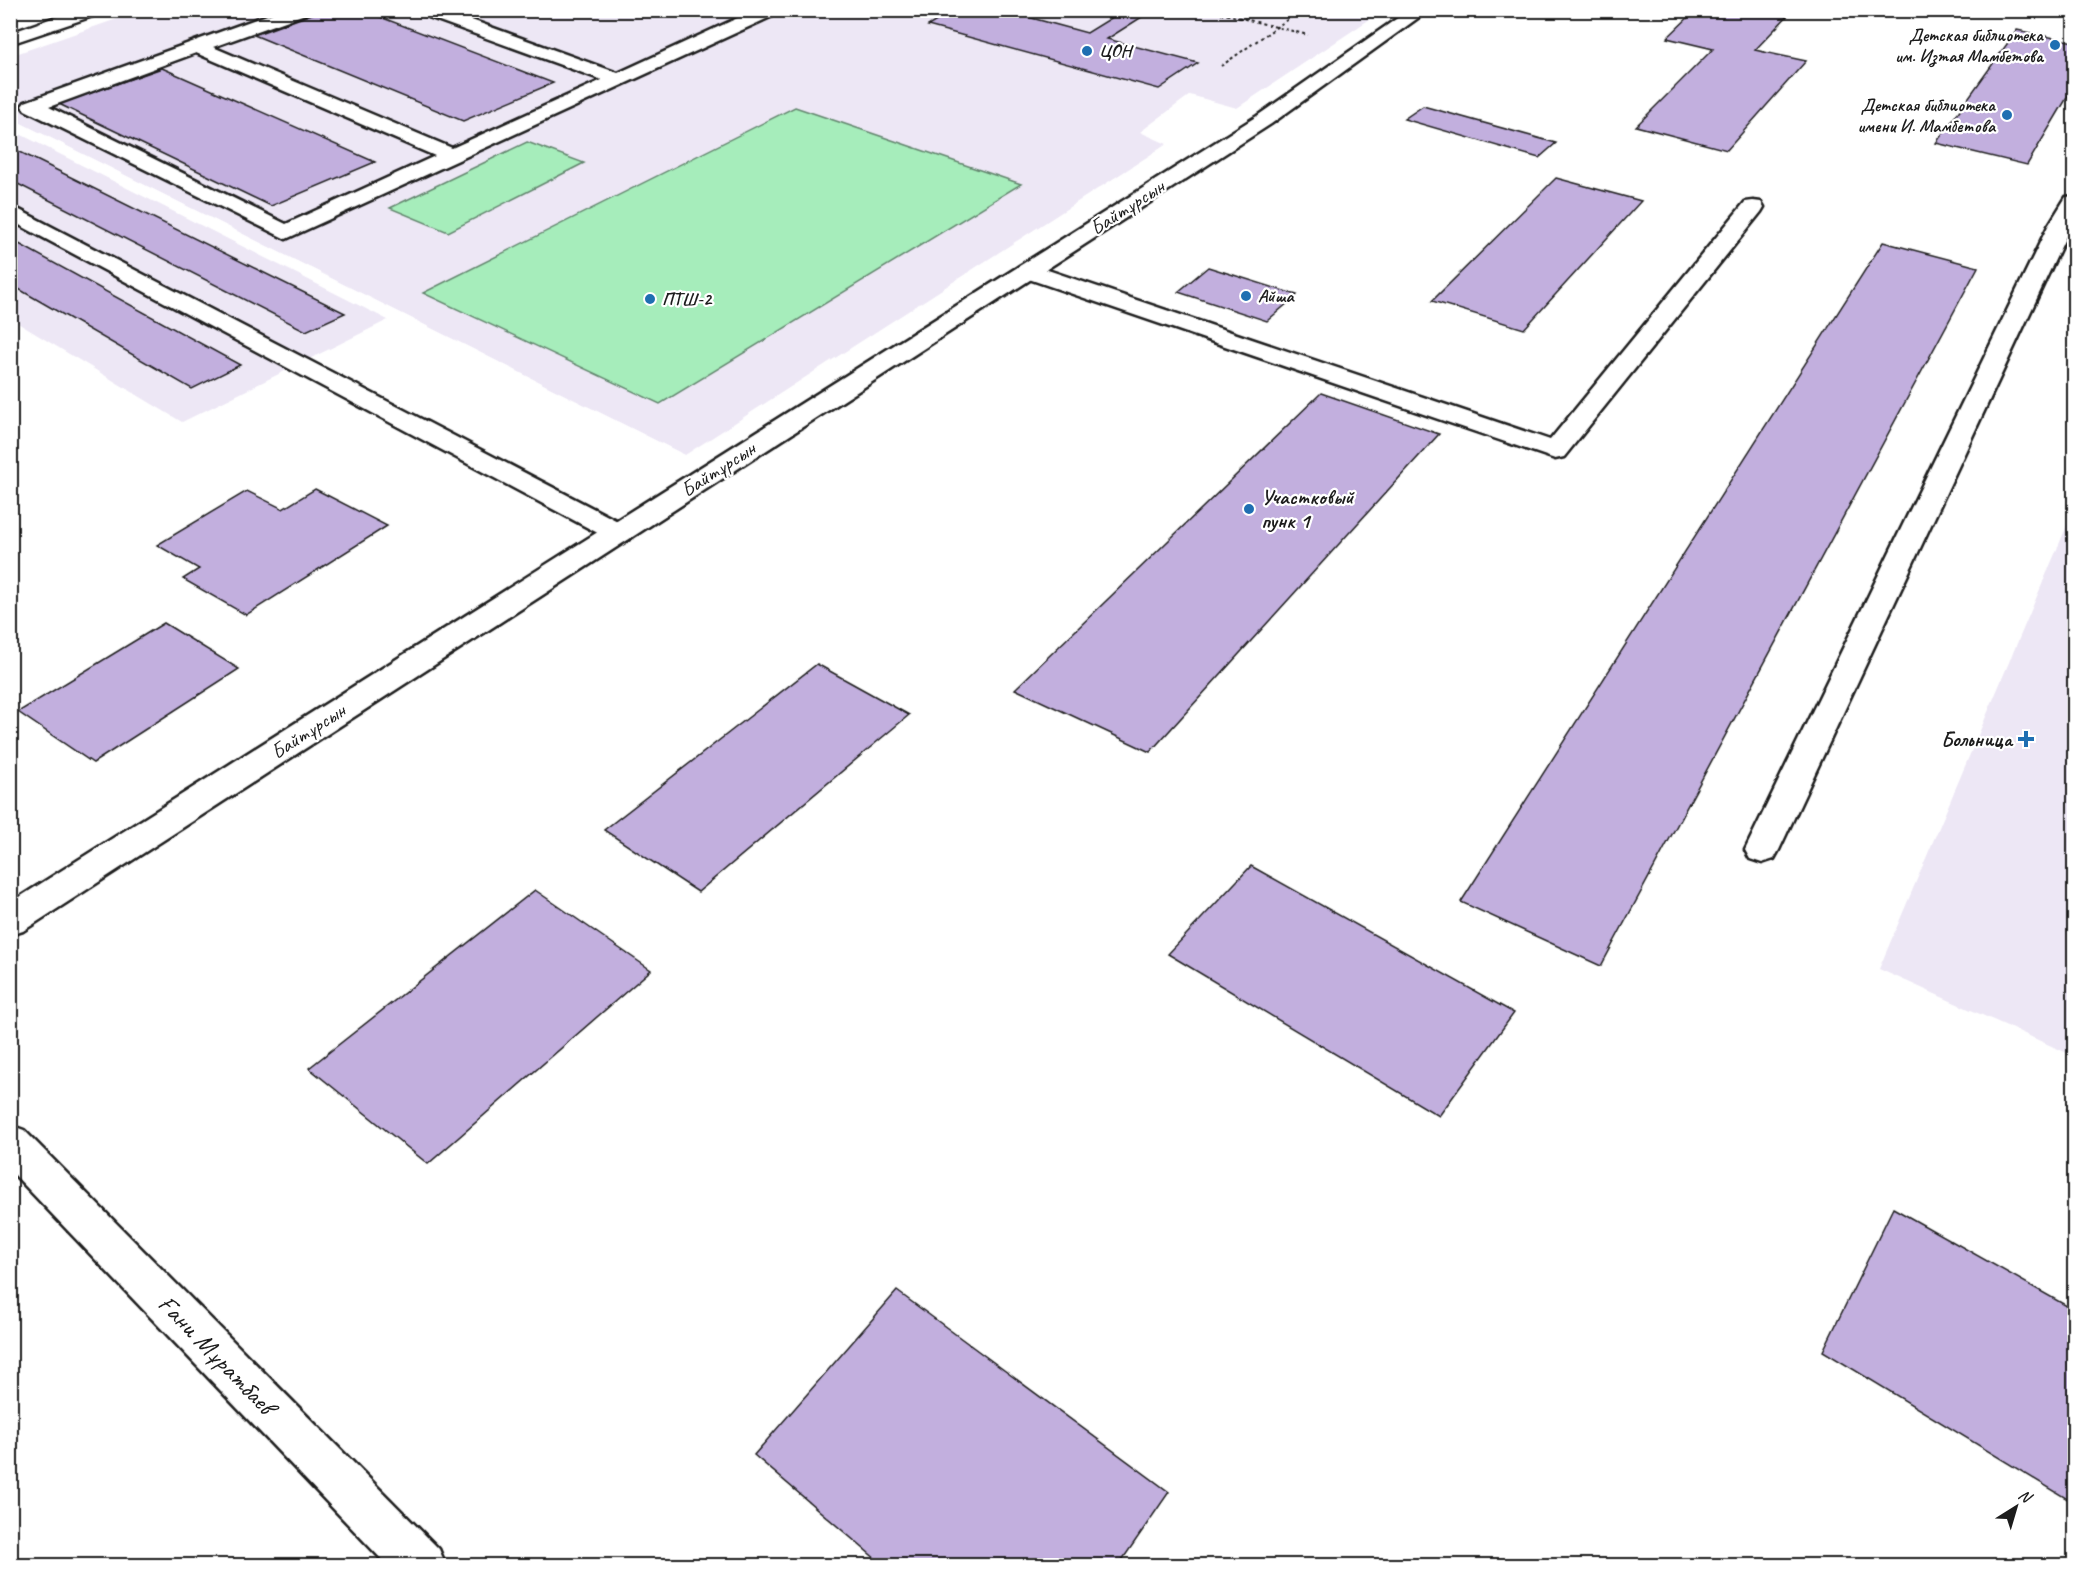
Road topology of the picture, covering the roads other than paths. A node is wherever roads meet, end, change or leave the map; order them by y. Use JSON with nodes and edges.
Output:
{"nodes":[{"id":1,"x":93,"y":10,"type":"edge"},
{"id":2,"x":299,"y":10,"type":"edge"},
{"id":3,"x":426,"y":10,"type":"edge"},
{"id":4,"x":771,"y":10,"type":"edge"},
{"id":5,"x":1421,"y":10,"type":"edge"},
{"id":6,"x":10,"y":39,"type":"edge"},
{"id":7,"x":197,"y":47,"type":"junction"},
{"id":8,"x":619,"y":80,"type":"junction"},
{"id":9,"x":453,"y":156,"type":"junction"},
{"id":10,"x":2074,"y":202,"type":"edge"},
{"id":11,"x":1753,"y":207,"type":"dead end"},
{"id":12,"x":10,"y":211,"type":"edge"},
{"id":13,"x":2067,"y":228,"type":"edge"},
{"id":14,"x":1028,"y":271,"type":"junction"},
{"id":15,"x":619,"y":533,"type":"junction"},
{"id":16,"x":1762,"y":850,"type":"dead end"},
{"id":17,"x":10,"y":921,"type":"edge"},
{"id":18,"x":10,"y":1142,"type":"edge"},
{"id":19,"x":422,"y":1566,"type":"edge"}],
"edges":[{"from":1,"to":6,"type":"street"},
{"from":2,"to":7,"type":"street"},
{"from":3,"to":8,"type":"street"},
{"from":4,"to":8,"type":"street"},
{"from":5,"to":14,"type":"street","name":"Байтұрсын"},
{"from":7,"to":9,"type":"street"},
{"from":7,"to":9,"type":"street"},
{"from":8,"to":9,"type":"street"},
{"from":10,"to":13,"type":"street"},
{"from":11,"to":14,"type":"street"},
{"from":12,"to":15,"type":"street"},
{"from":13,"to":16,"type":"street"},
{"from":14,"to":15,"type":"street","name":"Байтұрсын"},
{"from":15,"to":17,"type":"street","name":"Байтұрсын"},
{"from":18,"to":19,"type":"street","name":"Ғани Мұратбаев"}]}
